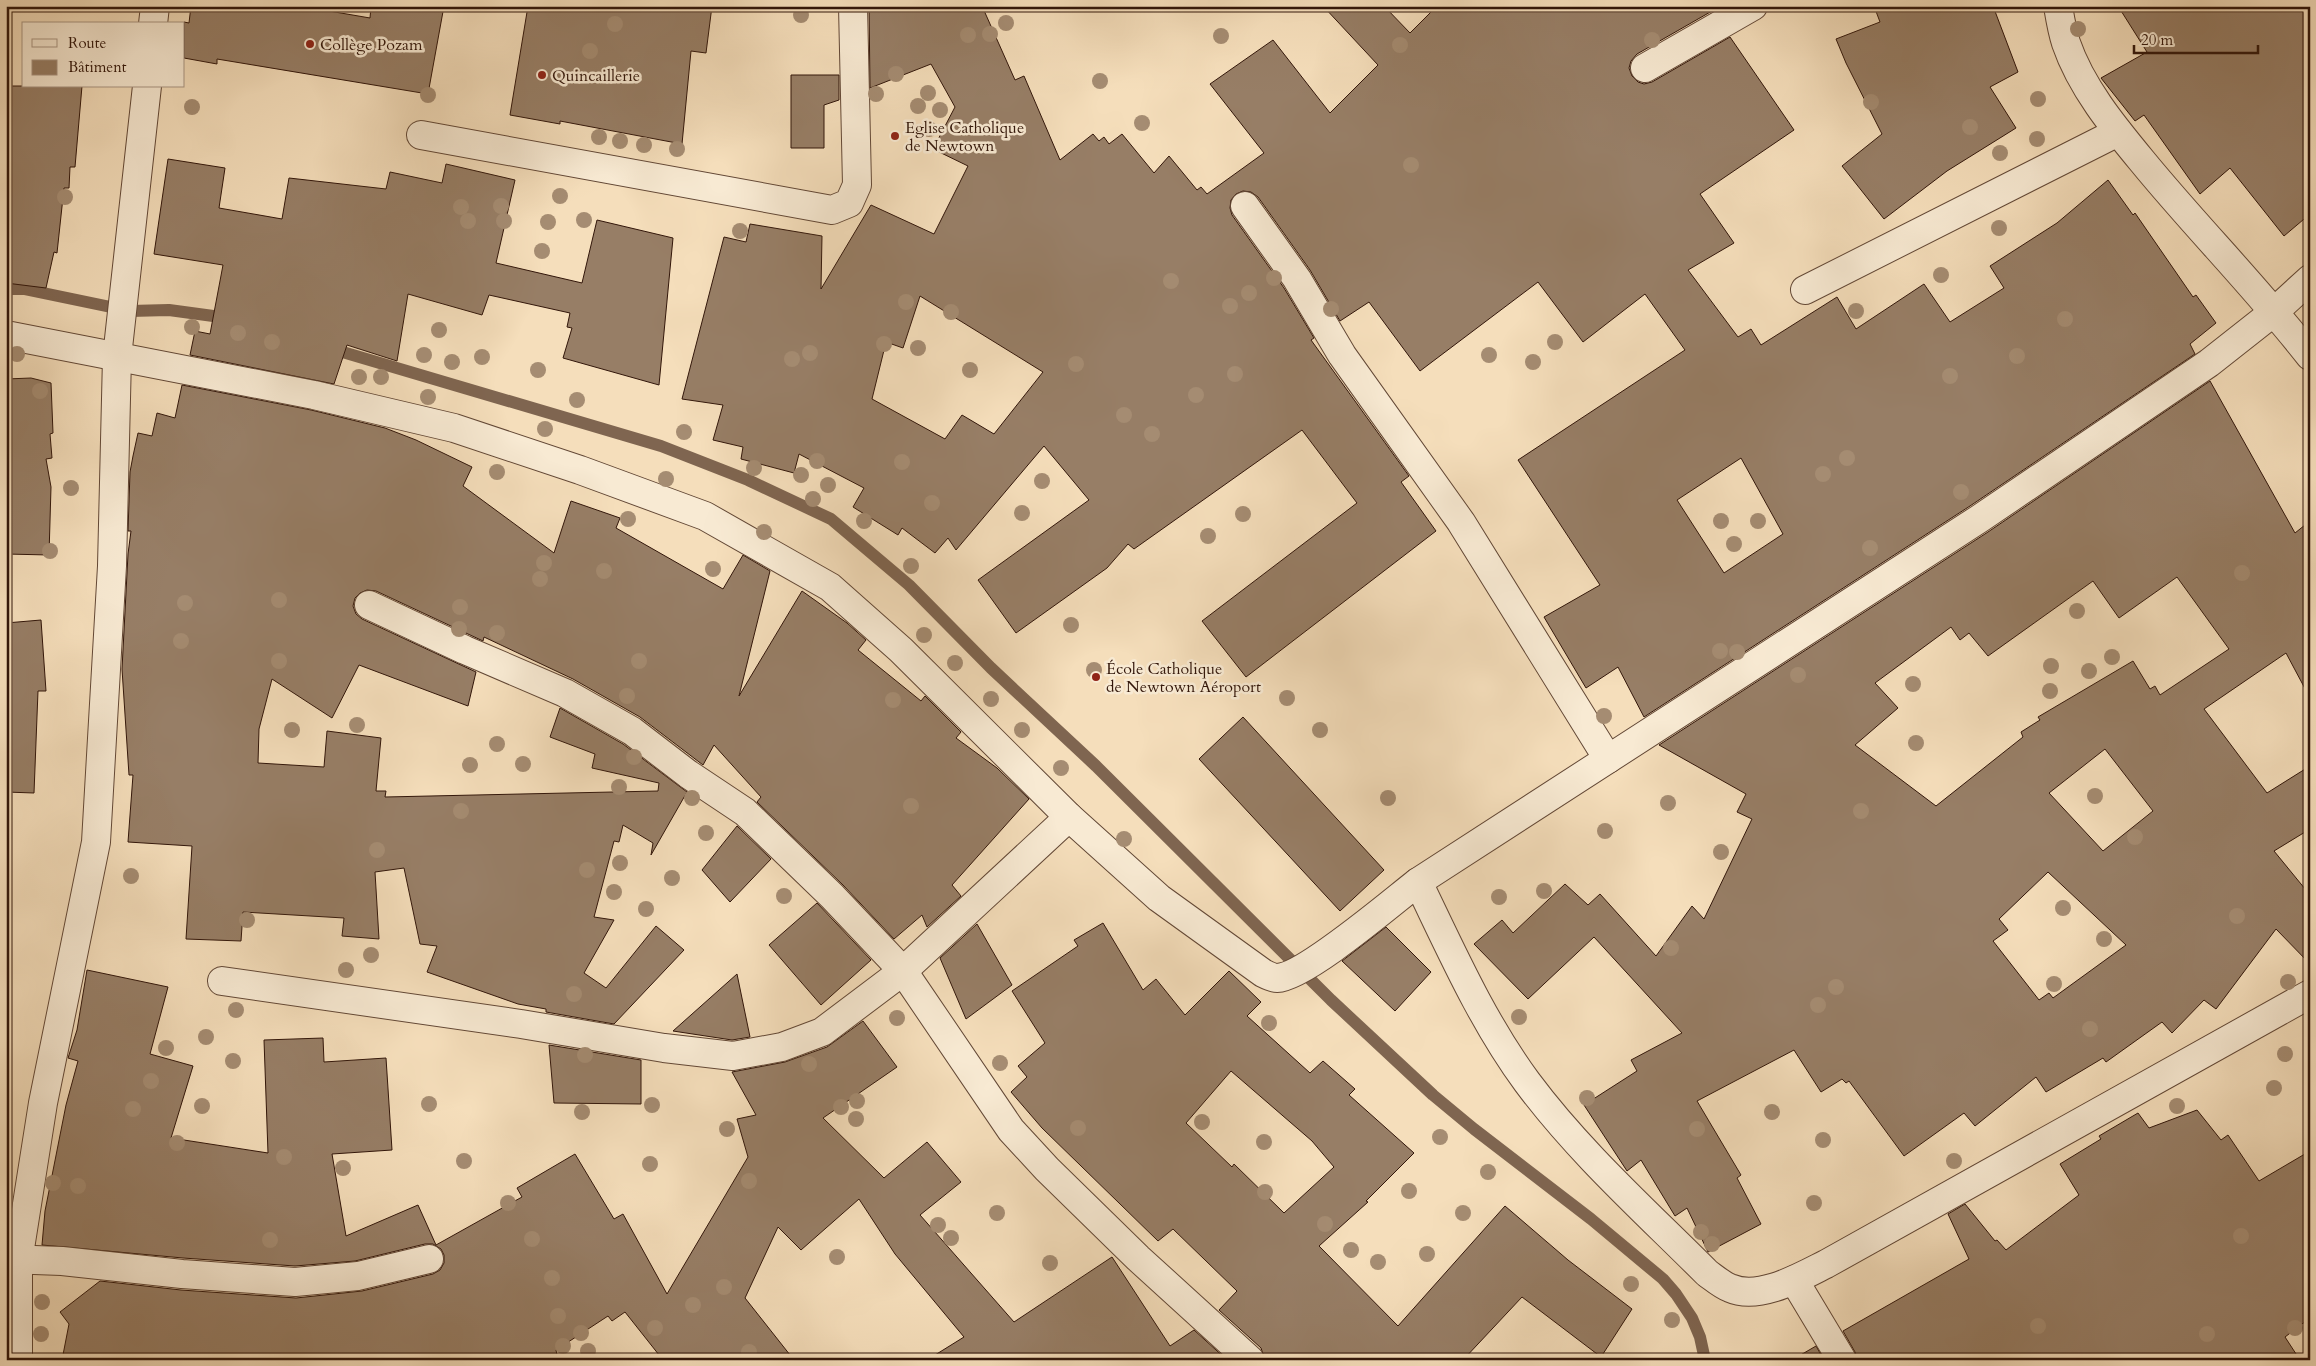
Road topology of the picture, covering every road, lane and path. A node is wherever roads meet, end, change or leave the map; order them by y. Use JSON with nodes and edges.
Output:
{"nodes":[{"id":1,"x":155,"y":6,"type":"edge"},
{"id":2,"x":853,"y":6,"type":"edge"},
{"id":3,"x":1753,"y":6,"type":"edge"},
{"id":4,"x":2058,"y":6,"type":"edge"},
{"id":5,"x":154,"y":22,"type":"edge"},
{"id":6,"x":1645,"y":68,"type":"dead end"},
{"id":7,"x":147,"y":88,"type":"edge"},
{"id":8,"x":2118,"y":132,"type":"junction"},
{"id":9,"x":421,"y":135,"type":"dead end"},
{"id":10,"x":1245,"y":206,"type":"dead end"},
{"id":11,"x":2310,"y":279,"type":"edge"},
{"id":12,"x":1805,"y":290,"type":"dead end"},
{"id":13,"x":2275,"y":310,"type":"junction"},
{"id":14,"x":6,"y":335,"type":"edge"},
{"id":15,"x":118,"y":350,"type":"junction"},
{"id":16,"x":2310,"y":356,"type":"edge"},
{"id":17,"x":369,"y":605,"type":"dead end"},
{"id":18,"x":1608,"y":759,"type":"junction"},
{"id":19,"x":1069,"y":817,"type":"junction"},
{"id":20,"x":1418,"y":882,"type":"junction"},
{"id":21,"x":903,"y":971,"type":"junction"},
{"id":22,"x":222,"y":980,"type":"dead end"},
{"id":23,"x":2310,"y":994,"type":"edge"},
{"id":24,"x":429,"y":1259,"type":"dead end"},
{"id":25,"x":12,"y":1260,"type":"edge"},
{"id":26,"x":1794,"y":1280,"type":"junction"},
{"id":27,"x":18,"y":1360,"type":"edge"},
{"id":28,"x":1250,"y":1360,"type":"edge"},
{"id":29,"x":1842,"y":1360,"type":"edge"}],
"edges":[{"from":1,"to":5,"type":"street"},
{"from":2,"to":9,"type":"street"},
{"from":3,"to":6,"type":"street"},
{"from":4,"to":8,"type":"street"},
{"from":7,"to":15,"type":"street"},
{"from":8,"to":12,"type":"street"},
{"from":8,"to":13,"type":"street"},
{"from":10,"to":18,"type":"street"},
{"from":11,"to":13,"type":"street"},
{"from":13,"to":16,"type":"street"},
{"from":13,"to":18,"type":"street"},
{"from":14,"to":15,"type":"street"},
{"from":15,"to":19,"type":"street"},
{"from":15,"to":25,"type":"street"},
{"from":17,"to":21,"type":"street"},
{"from":18,"to":20,"type":"street"},
{"from":19,"to":20,"type":"street"},
{"from":19,"to":21,"type":"street"},
{"from":20,"to":26,"type":"street"},
{"from":21,"to":22,"type":"street"},
{"from":21,"to":28,"type":"street"},
{"from":23,"to":26,"type":"street"},
{"from":24,"to":25,"type":"street"},
{"from":25,"to":27,"type":"street"},
{"from":26,"to":29,"type":"street"}]}
